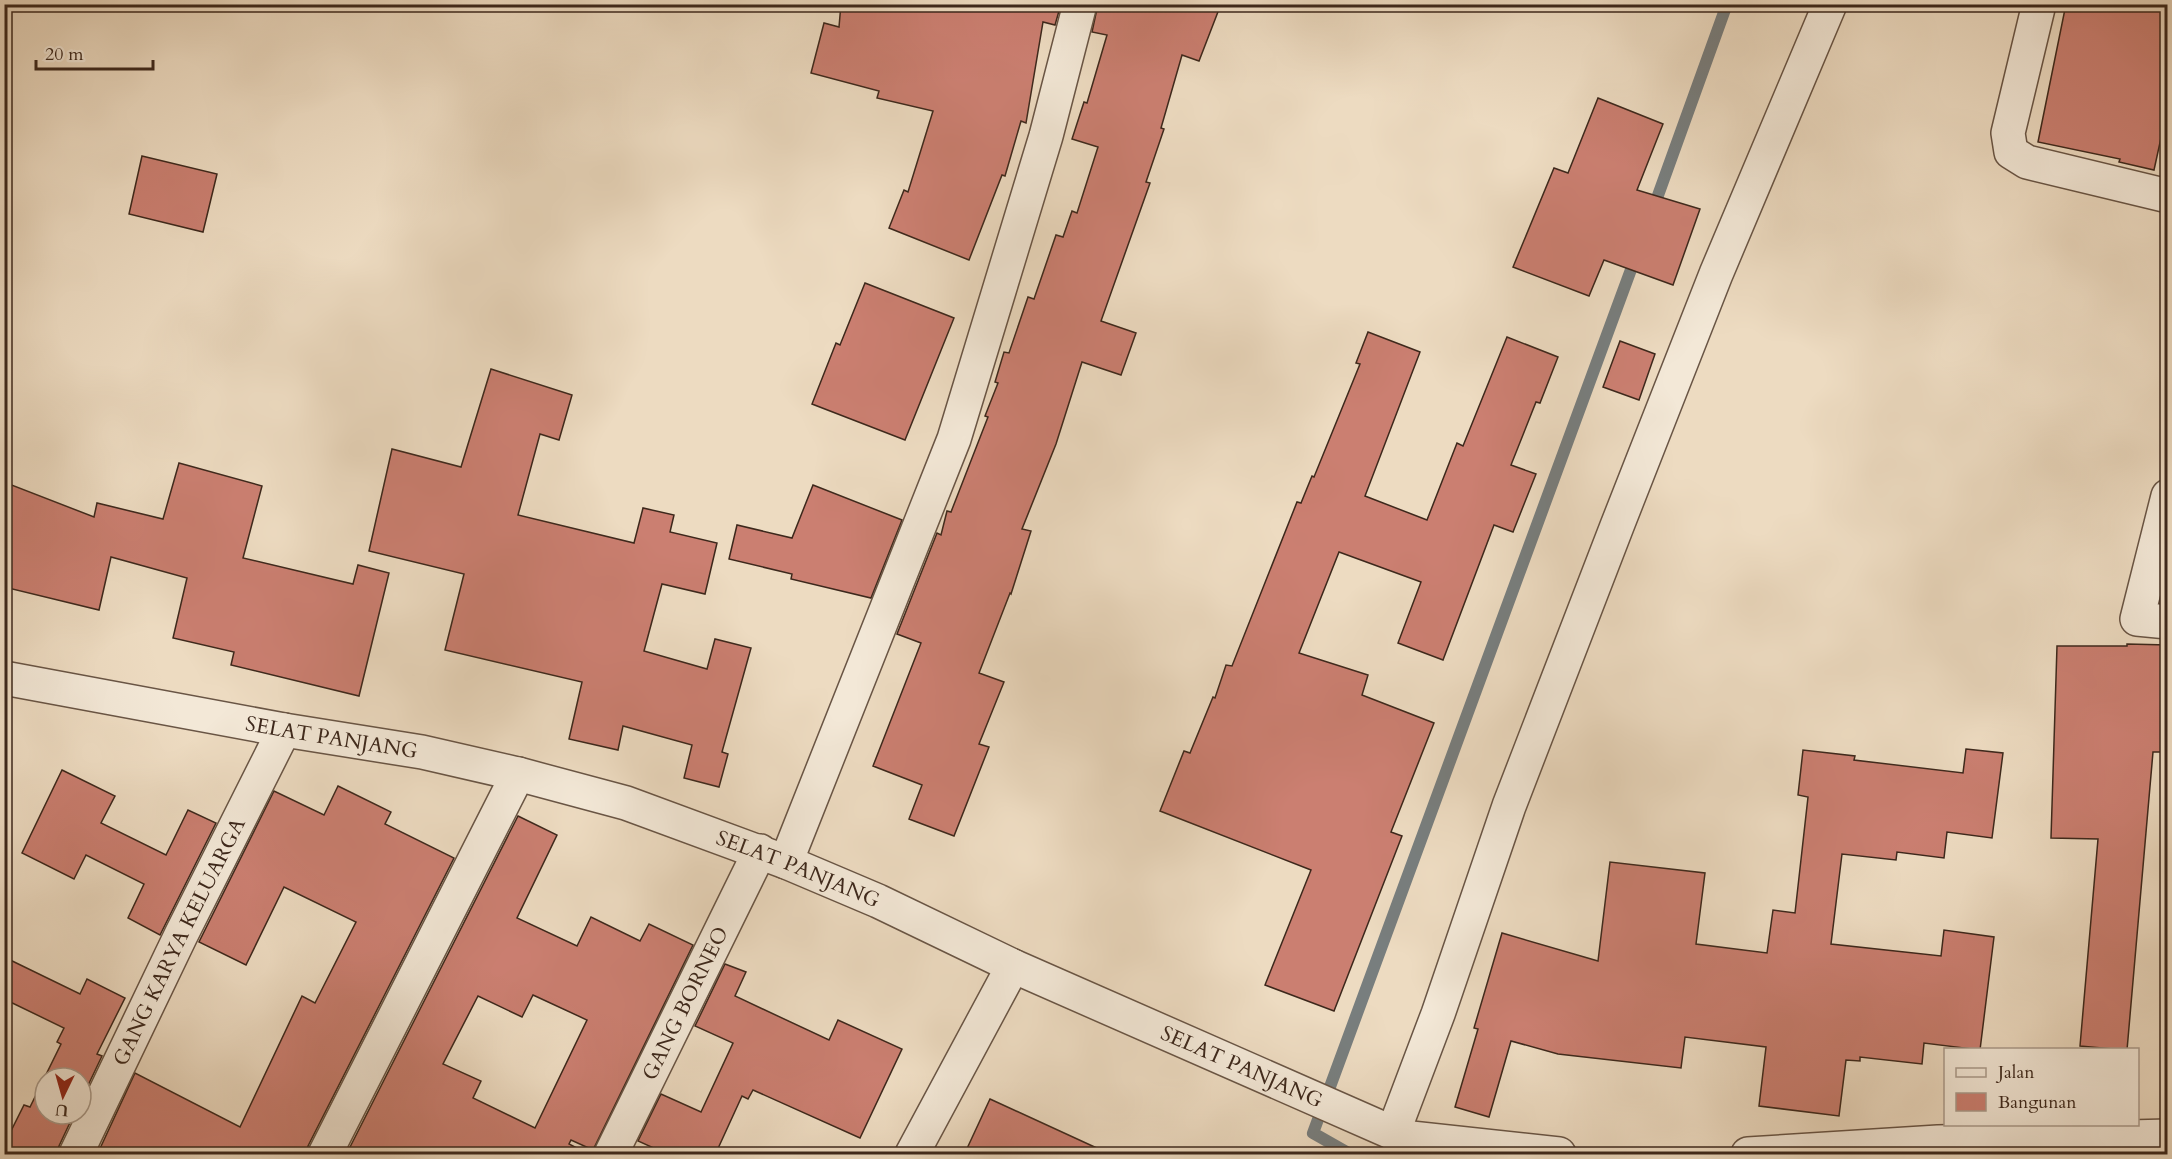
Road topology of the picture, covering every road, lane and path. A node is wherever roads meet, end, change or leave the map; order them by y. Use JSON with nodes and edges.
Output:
{"nodes":[{"id":1,"x":1080,"y":4,"type":"edge"},
{"id":2,"x":1830,"y":4,"type":"edge"},
{"id":3,"x":2040,"y":4,"type":"edge"},
{"id":4,"x":2168,"y":196,"type":"edge"},
{"id":5,"x":2168,"y":496,"type":"edge"},
{"id":6,"x":2168,"y":622,"type":"edge"},
{"id":7,"x":4,"y":678,"type":"edge"},
{"id":8,"x":284,"y":730,"type":"junction"},
{"id":9,"x":518,"y":774,"type":"junction"},
{"id":10,"x":773,"y":856,"type":"junction"},
{"id":11,"x":1014,"y":966,"type":"junction"},
{"id":12,"x":1402,"y":1142,"type":"edge"},
{"id":13,"x":2149,"y":1142,"type":"edge"},
{"id":14,"x":1936,"y":1148,"type":"edge"},
{"id":15,"x":76,"y":1155,"type":"edge"},
{"id":16,"x":325,"y":1155,"type":"edge"},
{"id":17,"x":611,"y":1155,"type":"edge"},
{"id":18,"x":912,"y":1155,"type":"edge"},
{"id":19,"x":1559,"y":1155,"type":"edge"},
{"id":20,"x":1748,"y":1155,"type":"edge"}],
"edges":[{"from":1,"to":10,"type":"street","name":"GANG BORNEO"},
{"from":2,"to":12,"type":"street"},
{"from":3,"to":4,"type":"street"},
{"from":5,"to":6,"type":"street"},
{"from":7,"to":8,"type":"street","name":"SELAT PANJANG"},
{"from":8,"to":9,"type":"street","name":"SELAT PANJANG"},
{"from":8,"to":15,"type":"street","name":"GANG KARYA KELUARGA"},
{"from":9,"to":10,"type":"street","name":"SELAT PANJANG"},
{"from":9,"to":16,"type":"street"},
{"from":10,"to":11,"type":"street","name":"SELAT PANJANG"},
{"from":10,"to":17,"type":"street","name":"GANG BORNEO"},
{"from":11,"to":12,"type":"street","name":"SELAT PANJANG"},
{"from":11,"to":18,"type":"street"},
{"from":12,"to":19,"type":"street","name":"SELAT PANJANG"},
{"from":13,"to":14,"type":"street"},
{"from":14,"to":20,"type":"street"}]}
